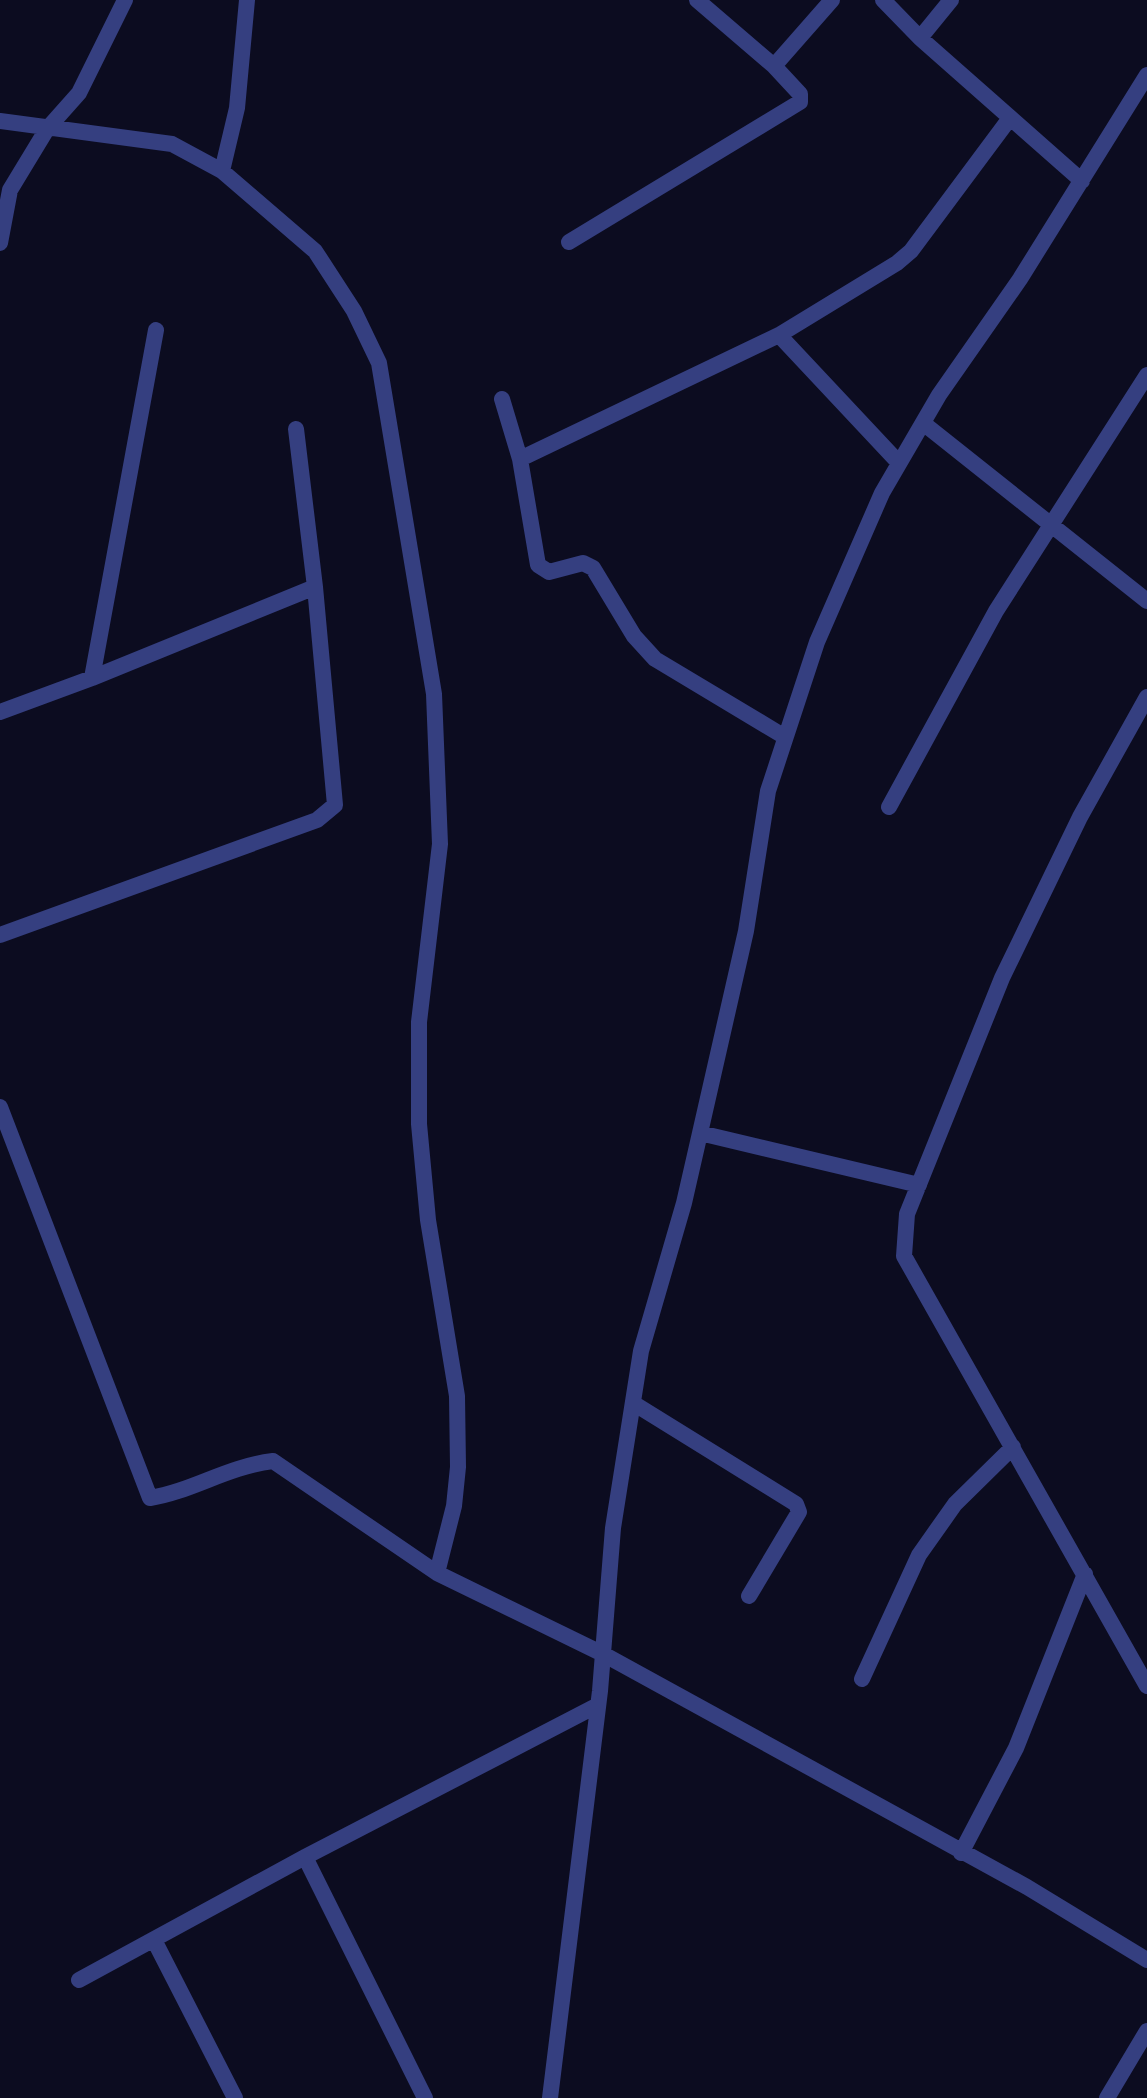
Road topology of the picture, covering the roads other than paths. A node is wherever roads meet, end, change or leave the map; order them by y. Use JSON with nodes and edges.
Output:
{"nodes":[{"id":1,"x":125,"y":0,"type":"edge"},
{"id":2,"x":247,"y":0,"type":"edge"},
{"id":3,"x":697,"y":0,"type":"edge"},
{"id":4,"x":832,"y":0,"type":"edge"},
{"id":5,"x":883,"y":0,"type":"edge"},
{"id":6,"x":951,"y":0,"type":"edge"},
{"id":7,"x":920,"y":38,"type":"junction"},
{"id":8,"x":774,"y":66,"type":"junction"},
{"id":9,"x":1147,"y":75,"type":"edge"},
{"id":10,"x":1010,"y":118,"type":"junction"},
{"id":11,"x":0,"y":121,"type":"edge"},
{"id":12,"x":47,"y":129,"type":"junction"},
{"id":13,"x":222,"y":171,"type":"junction"},
{"id":14,"x":1082,"y":181,"type":"junction"},
{"id":15,"x":569,"y":242,"type":"dead end"},
{"id":16,"x":0,"y":243,"type":"edge"},
{"id":17,"x":156,"y":330,"type":"dead end"},
{"id":18,"x":779,"y":335,"type":"junction"},
{"id":19,"x":1147,"y":375,"type":"edge"},
{"id":20,"x":502,"y":399,"type":"dead end"},
{"id":21,"x":923,"y":423,"type":"junction"},
{"id":22,"x":296,"y":429,"type":"dead end"},
{"id":23,"x":520,"y":459,"type":"junction"},
{"id":24,"x":899,"y":463,"type":"junction"},
{"id":25,"x":1050,"y":526,"type":"junction"},
{"id":26,"x":315,"y":587,"type":"junction"},
{"id":27,"x":1147,"y":601,"type":"edge"},
{"id":28,"x":92,"y":678,"type":"junction"},
{"id":29,"x":1147,"y":697,"type":"edge"},
{"id":30,"x":0,"y":712,"type":"edge"},
{"id":31,"x":785,"y":737,"type":"junction"},
{"id":32,"x":889,"y":807,"type":"dead end"},
{"id":33,"x":0,"y":935,"type":"edge"},
{"id":34,"x":0,"y":1107,"type":"edge"},
{"id":35,"x":700,"y":1133,"type":"junction"},
{"id":36,"x":919,"y":1185,"type":"junction"},
{"id":37,"x":633,"y":1403,"type":"junction"},
{"id":38,"x":1013,"y":1447,"type":"junction"},
{"id":39,"x":437,"y":1573,"type":"junction"},
{"id":40,"x":1085,"y":1574,"type":"junction"},
{"id":41,"x":749,"y":1596,"type":"dead end"},
{"id":42,"x":603,"y":1654,"type":"junction"},
{"id":43,"x":862,"y":1679,"type":"dead end"},
{"id":44,"x":1147,"y":1686,"type":"edge"},
{"id":45,"x":598,"y":1705,"type":"junction"},
{"id":46,"x":961,"y":1853,"type":"junction"},
{"id":47,"x":305,"y":1857,"type":"junction"},
{"id":48,"x":154,"y":1940,"type":"junction"},
{"id":49,"x":1147,"y":1960,"type":"edge"},
{"id":50,"x":79,"y":1980,"type":"dead end"},
{"id":51,"x":1147,"y":2031,"type":"edge"},
{"id":52,"x":235,"y":2098,"type":"edge"},
{"id":53,"x":425,"y":2098,"type":"edge"},
{"id":54,"x":550,"y":2098,"type":"edge"},
{"id":55,"x":1107,"y":2098,"type":"edge"}],
"edges":[{"from":1,"to":12,"type":"street"},
{"from":2,"to":13,"type":"street"},
{"from":3,"to":8,"type":"street"},
{"from":4,"to":8,"type":"street"},
{"from":5,"to":7,"type":"street"},
{"from":6,"to":7,"type":"street"},
{"from":7,"to":10,"type":"street"},
{"from":8,"to":15,"type":"street"},
{"from":9,"to":14,"type":"street"},
{"from":10,"to":14,"type":"street"},
{"from":10,"to":18,"type":"street"},
{"from":11,"to":12,"type":"street"},
{"from":12,"to":13,"type":"street"},
{"from":12,"to":16,"type":"street"},
{"from":13,"to":39,"type":"street"},
{"from":14,"to":21,"type":"street"},
{"from":17,"to":28,"type":"street"},
{"from":18,"to":23,"type":"street"},
{"from":18,"to":24,"type":"street"},
{"from":19,"to":25,"type":"street"},
{"from":20,"to":23,"type":"street"},
{"from":21,"to":24,"type":"street"},
{"from":21,"to":25,"type":"street"},
{"from":22,"to":26,"type":"street"},
{"from":23,"to":31,"type":"street"},
{"from":24,"to":31,"type":"street"},
{"from":25,"to":27,"type":"street"},
{"from":25,"to":32,"type":"street"},
{"from":26,"to":28,"type":"street"},
{"from":26,"to":33,"type":"street"},
{"from":28,"to":30,"type":"street"},
{"from":29,"to":36,"type":"street"},
{"from":31,"to":35,"type":"street"},
{"from":34,"to":39,"type":"street"},
{"from":35,"to":36,"type":"street"},
{"from":35,"to":37,"type":"street"},
{"from":36,"to":38,"type":"street"},
{"from":37,"to":41,"type":"street"},
{"from":37,"to":42,"type":"street"},
{"from":38,"to":40,"type":"street"},
{"from":38,"to":43,"type":"street"},
{"from":39,"to":42,"type":"street"},
{"from":40,"to":44,"type":"street"},
{"from":40,"to":46,"type":"street"},
{"from":42,"to":45,"type":"street"},
{"from":42,"to":46,"type":"street"},
{"from":45,"to":47,"type":"street"},
{"from":45,"to":54,"type":"street"},
{"from":46,"to":49,"type":"street"},
{"from":47,"to":48,"type":"street"},
{"from":47,"to":53,"type":"street"},
{"from":48,"to":50,"type":"street"},
{"from":48,"to":52,"type":"street"},
{"from":51,"to":55,"type":"street"}]}
